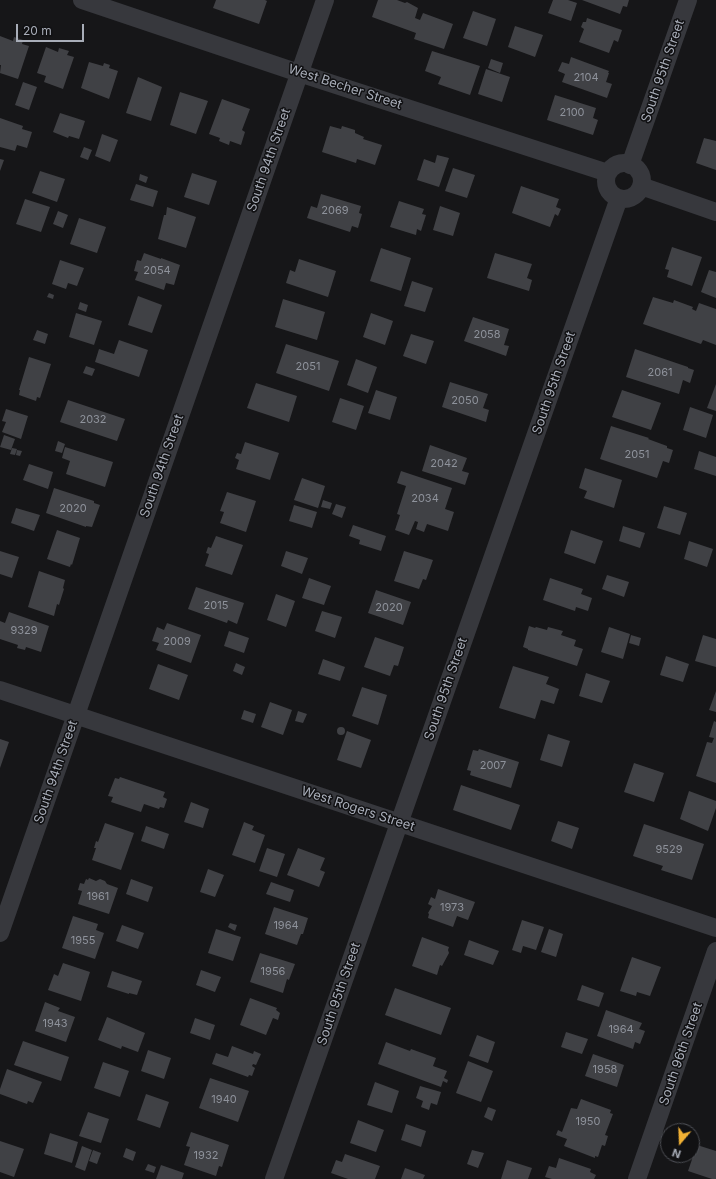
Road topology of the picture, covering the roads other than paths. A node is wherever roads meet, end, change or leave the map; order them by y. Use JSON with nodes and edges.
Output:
{"nodes":[{"id":1,"x":82,"y":0,"type":"edge"},
{"id":2,"x":325,"y":0,"type":"edge"},
{"id":3,"x":688,"y":0,"type":"edge"},
{"id":4,"x":299,"y":73,"type":"junction"},
{"id":5,"x":630,"y":165,"type":"junction"},
{"id":6,"x":608,"y":174,"type":"junction"},
{"id":7,"x":641,"y":186,"type":"junction"},
{"id":8,"x":619,"y":198,"type":"junction"},
{"id":9,"x":716,"y":212,"type":"edge"},
{"id":10,"x":0,"y":690,"type":"edge"},
{"id":11,"x":76,"y":716,"type":"junction"},
{"id":12,"x":399,"y":823,"type":"junction"},
{"id":13,"x":716,"y":928,"type":"edge"},
{"id":14,"x":0,"y":933,"type":"edge"},
{"id":15,"x":716,"y":951,"type":"edge"},
{"id":16,"x":274,"y":1179,"type":"edge"},
{"id":17,"x":637,"y":1179,"type":"edge"}],
"edges":[{"from":1,"to":4,"type":"street","name":"West Becher Street"},
{"from":2,"to":4,"type":"street","name":"South 94th Street"},
{"from":3,"to":5,"type":"street","name":"South 95th Street"},
{"from":4,"to":6,"type":"street","name":"West Becher Street"},
{"from":4,"to":11,"type":"street","name":"South 94th Street"},
{"from":5,"to":6,"type":"street"},
{"from":5,"to":7,"type":"street"},
{"from":6,"to":8,"type":"street"},
{"from":7,"to":8,"type":"street"},
{"from":7,"to":9,"type":"street"},
{"from":8,"to":12,"type":"street","name":"South 95th Street"},
{"from":10,"to":11,"type":"street","name":"West Rogers Street"},
{"from":11,"to":12,"type":"street","name":"West Rogers Street"},
{"from":11,"to":14,"type":"street","name":"South 94th Street"},
{"from":12,"to":13,"type":"street","name":"West Rogers Street"},
{"from":12,"to":16,"type":"street","name":"South 95th Street"},
{"from":15,"to":17,"type":"street","name":"South 96th Street"}]}
